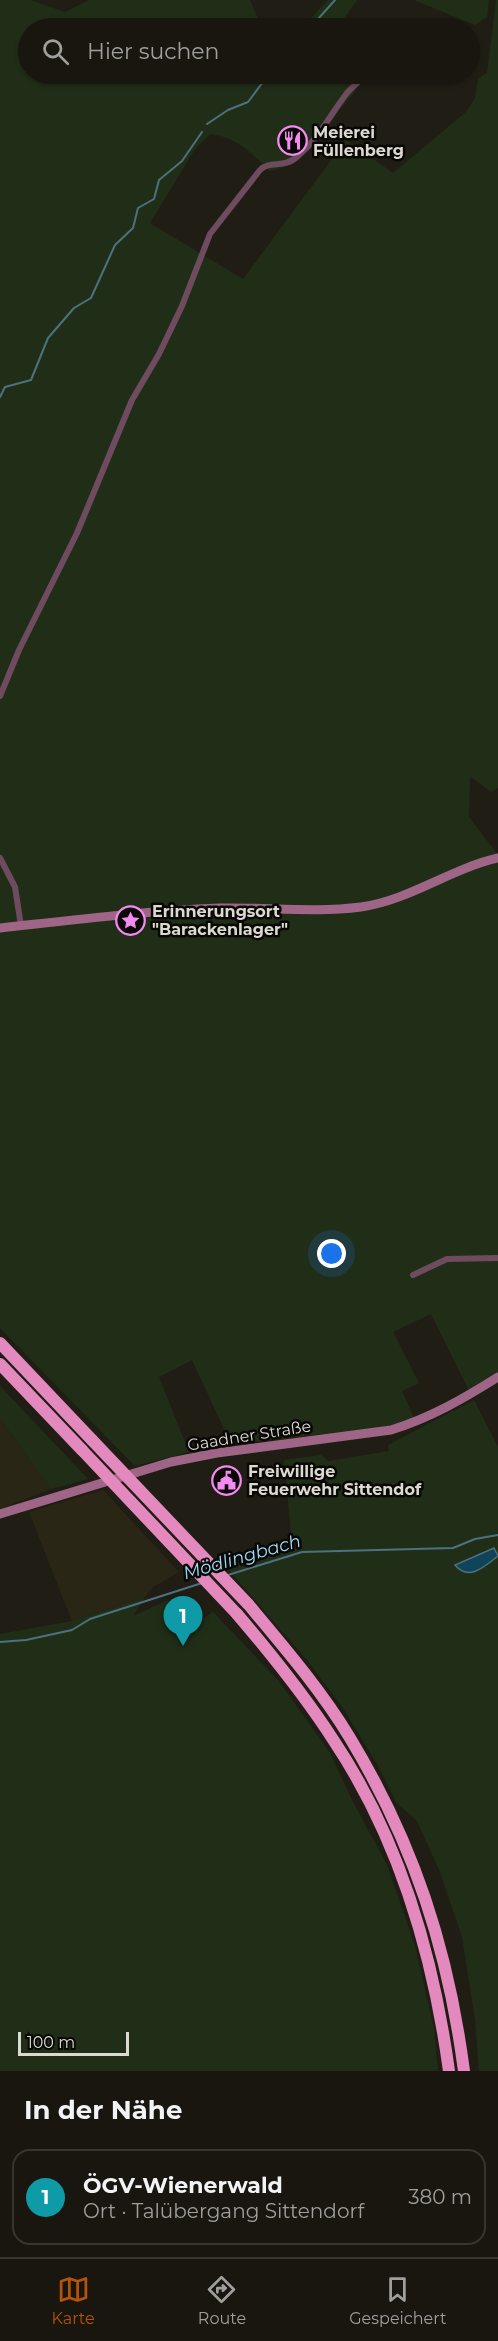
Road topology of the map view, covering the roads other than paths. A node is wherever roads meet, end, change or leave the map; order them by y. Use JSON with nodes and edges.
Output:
{"nodes":[{"id":1,"x":357,"y":84,"type":"edge"},
{"id":2,"x":0,"y":696,"type":"edge"},
{"id":3,"x":0,"y":858,"type":"edge"},
{"id":4,"x":498,"y":858,"type":"edge"},
{"id":5,"x":21,"y":926,"type":"junction"},
{"id":6,"x":0,"y":928,"type":"edge"},
{"id":7,"x":498,"y":1258,"type":"edge"},
{"id":8,"x":413,"y":1275,"type":"dead end"},
{"id":9,"x":0,"y":1343,"type":"edge"},
{"id":10,"x":0,"y":1364,"type":"edge"},
{"id":11,"x":498,"y":1377,"type":"edge"},
{"id":12,"x":0,"y":1514,"type":"edge"},
{"id":13,"x":449,"y":2071,"type":"edge"},
{"id":14,"x":464,"y":2071,"type":"edge"}],
"edges":[{"from":1,"to":2,"type":"street"},
{"from":3,"to":5,"type":"street"},
{"from":4,"to":5,"type":"street"},
{"from":5,"to":6,"type":"street"},
{"from":7,"to":8,"type":"street"},
{"from":9,"to":14,"type":"highway","bridge":true},
{"from":10,"to":13,"type":"highway","bridge":true},
{"from":11,"to":12,"type":"street","name":"Gaadner Straße"}]}
